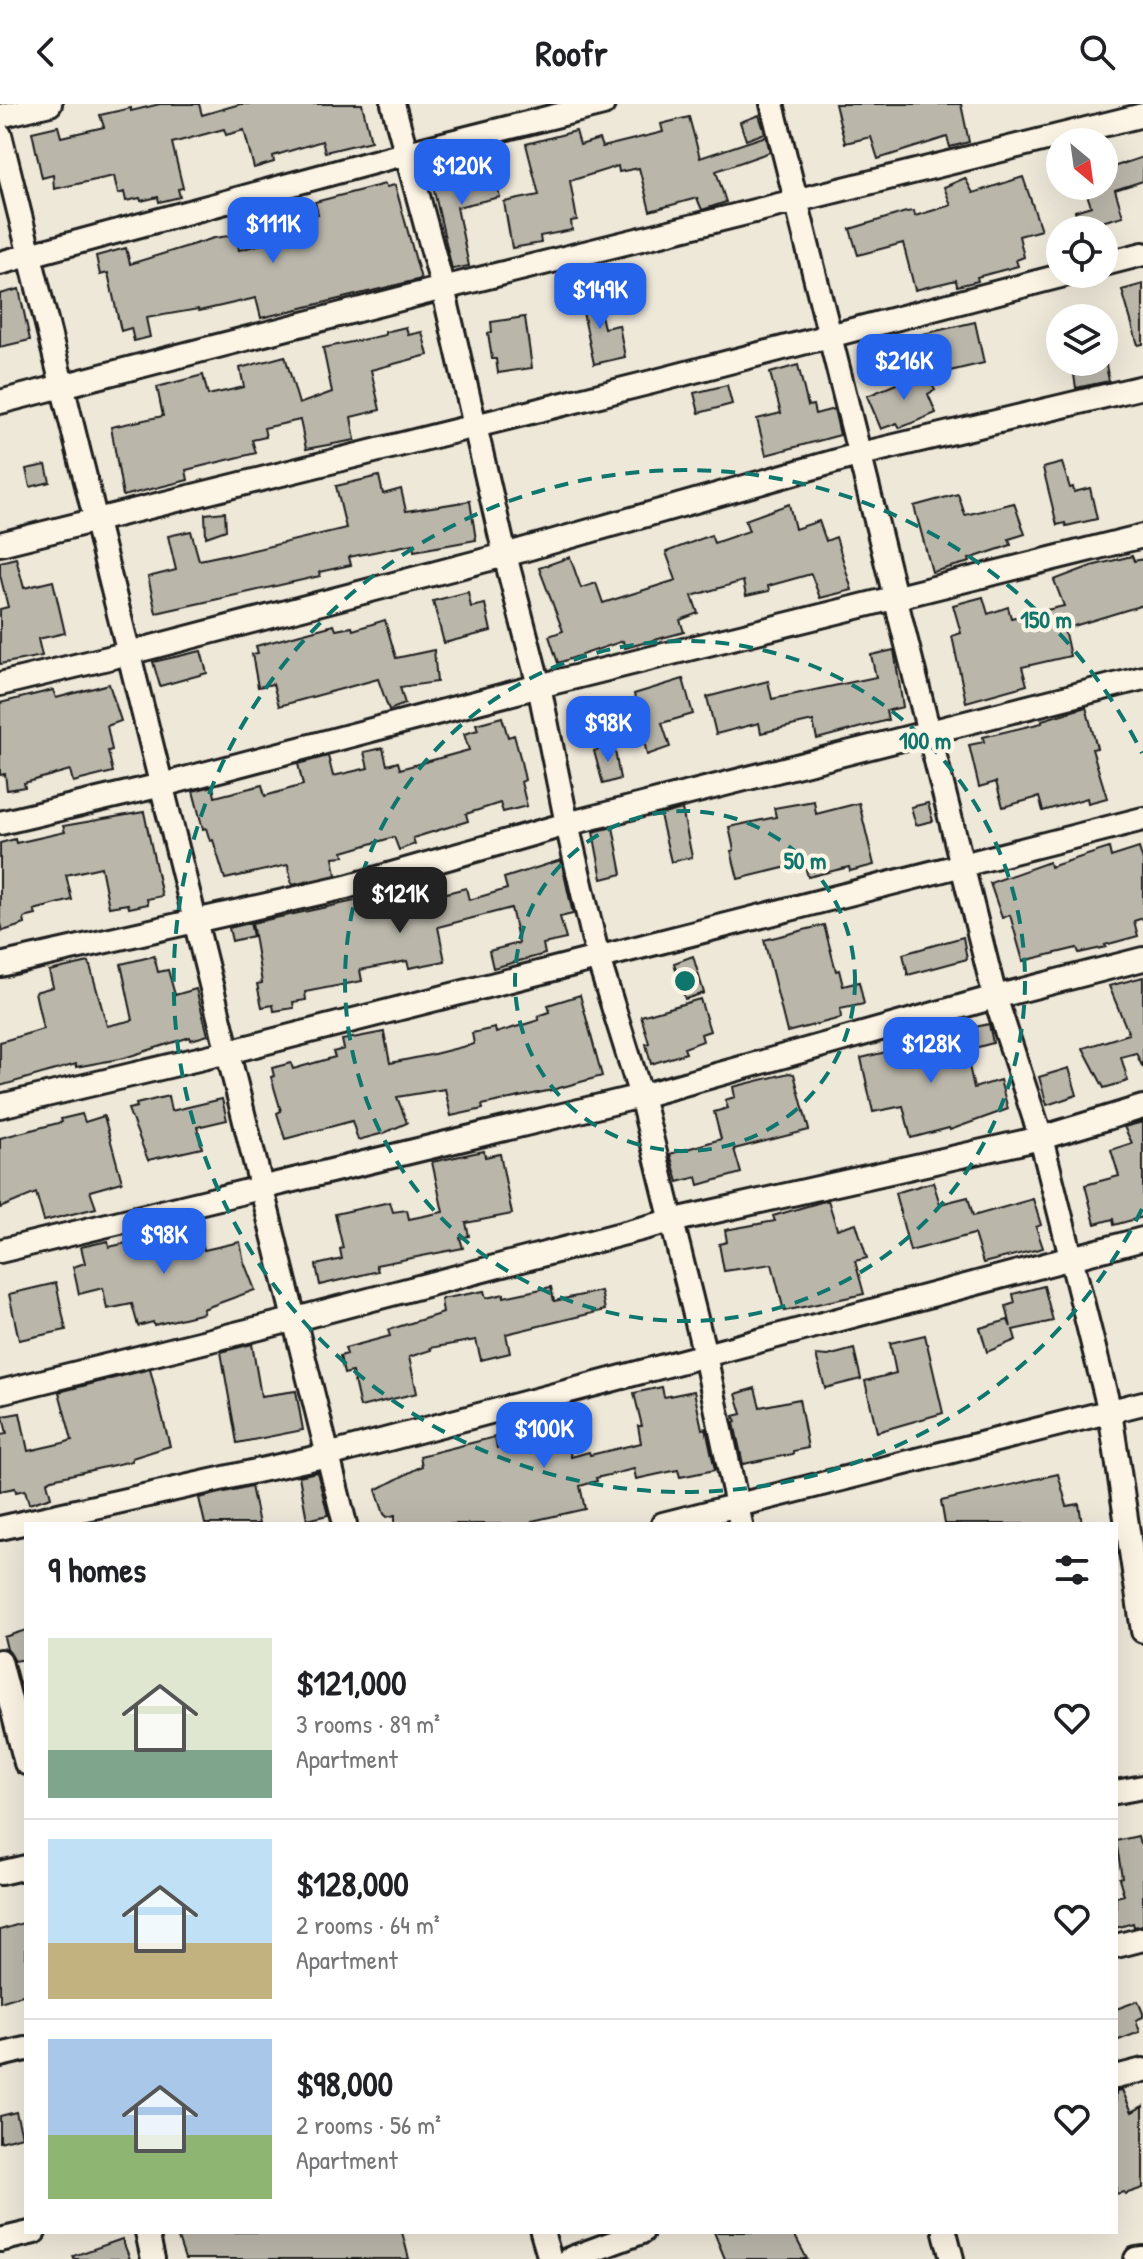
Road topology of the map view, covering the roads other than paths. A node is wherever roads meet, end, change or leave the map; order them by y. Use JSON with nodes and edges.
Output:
{"nodes":[{"id":1,"x":50,"y":104,"type":"edge"},
{"id":2,"x":393,"y":104,"type":"edge"},
{"id":3,"x":603,"y":104,"type":"edge"},
{"id":4,"x":772,"y":104,"type":"edge"},
{"id":5,"x":1143,"y":115,"type":"edge"},
{"id":6,"x":0,"y":116,"type":"edge"},
{"id":7,"x":0,"y":135,"type":"edge"},
{"id":8,"x":407,"y":153,"type":"junction"},
{"id":9,"x":798,"y":201,"type":"junction"},
{"id":10,"x":1143,"y":254,"type":"edge"},
{"id":11,"x":30,"y":255,"type":"junction"},
{"id":12,"x":1118,"y":260,"type":"edge"},
{"id":13,"x":0,"y":263,"type":"edge"},
{"id":14,"x":1046,"y":280,"type":"edge"},
{"id":15,"x":443,"y":288,"type":"junction"},
{"id":16,"x":832,"y":336,"type":"junction"},
{"id":17,"x":62,"y":386,"type":"junction"},
{"id":18,"x":1143,"y":387,"type":"edge"},
{"id":19,"x":0,"y":402,"type":"edge"},
{"id":20,"x":476,"y":425,"type":"junction"},
{"id":21,"x":861,"y":454,"type":"junction"},
{"id":22,"x":96,"y":520,"type":"junction"},
{"id":23,"x":1143,"y":536,"type":"edge"},
{"id":24,"x":0,"y":544,"type":"edge"},
{"id":25,"x":505,"y":555,"type":"junction"},
{"id":26,"x":896,"y":597,"type":"junction"},
{"id":27,"x":129,"y":653,"type":"junction"},
{"id":28,"x":1143,"y":678,"type":"edge"},
{"id":29,"x":0,"y":684,"type":"edge"},
{"id":30,"x":539,"y":686,"type":"junction"},
{"id":31,"x":931,"y":731,"type":"junction"},
{"id":32,"x":162,"y":785,"type":"junction"},
{"id":33,"x":1143,"y":819,"type":"edge"},
{"id":34,"x":0,"y":823,"type":"edge"},
{"id":35,"x":567,"y":824,"type":"junction"},
{"id":36,"x":963,"y":866,"type":"junction"},
{"id":37,"x":196,"y":919,"type":"junction"},
{"id":38,"x":598,"y":958,"type":"junction"},
{"id":39,"x":1143,"y":959,"type":"edge"},
{"id":40,"x":0,"y":965,"type":"edge"},
{"id":41,"x":995,"y":997,"type":"junction"},
{"id":42,"x":228,"y":1052,"type":"junction"},
{"id":43,"x":641,"y":1096,"type":"junction"},
{"id":44,"x":0,"y":1106,"type":"edge"},
{"id":45,"x":1143,"y":1107,"type":"edge"},
{"id":46,"x":1041,"y":1138,"type":"junction"},
{"id":47,"x":261,"y":1187,"type":"junction"},
{"id":48,"x":671,"y":1221,"type":"junction"},
{"id":49,"x":1143,"y":1239,"type":"edge"},
{"id":50,"x":0,"y":1251,"type":"edge"},
{"id":51,"x":1074,"y":1258,"type":"junction"},
{"id":52,"x":296,"y":1319,"type":"junction"},
{"id":53,"x":705,"y":1355,"type":"junction"},
{"id":54,"x":0,"y":1392,"type":"edge"},
{"id":55,"x":1143,"y":1403,"type":"edge"},
{"id":56,"x":1110,"y":1412,"type":"junction"},
{"id":57,"x":328,"y":1455,"type":"junction"},
{"id":58,"x":739,"y":1514,"type":"edge"},
{"id":59,"x":27,"y":1522,"type":"edge"},
{"id":60,"x":345,"y":1522,"type":"edge"},
{"id":61,"x":678,"y":1522,"type":"edge"},
{"id":62,"x":24,"y":1523,"type":"edge"},
{"id":63,"x":0,"y":1528,"type":"edge"},
{"id":64,"x":1118,"y":1620,"type":"edge"},
{"id":65,"x":1142,"y":1620,"type":"edge"},
{"id":66,"x":8,"y":1677,"type":"edge"},
{"id":67,"x":24,"y":1753,"type":"edge"},
{"id":68,"x":1143,"y":1787,"type":"edge"},
{"id":69,"x":1118,"y":1792,"type":"edge"},
{"id":70,"x":24,"y":1867,"type":"edge"},
{"id":71,"x":0,"y":1873,"type":"edge"},
{"id":72,"x":1143,"y":1939,"type":"edge"},
{"id":73,"x":1118,"y":1945,"type":"edge"},
{"id":74,"x":24,"y":2049,"type":"edge"},
{"id":75,"x":0,"y":2055,"type":"edge"},
{"id":76,"x":1143,"y":2070,"type":"edge"},
{"id":77,"x":1118,"y":2076,"type":"edge"},
{"id":78,"x":26,"y":2234,"type":"edge"},
{"id":79,"x":147,"y":2234,"type":"edge"},
{"id":80,"x":543,"y":2234,"type":"edge"},
{"id":81,"x":637,"y":2234,"type":"edge"},
{"id":82,"x":946,"y":2234,"type":"edge"},
{"id":83,"x":0,"y":2240,"type":"edge"},
{"id":84,"x":1143,"y":2258,"type":"edge"},
{"id":85,"x":153,"y":2259,"type":"edge"},
{"id":86,"x":550,"y":2259,"type":"edge"},
{"id":87,"x":569,"y":2259,"type":"edge"},
{"id":88,"x":952,"y":2259,"type":"edge"},
{"id":89,"x":1136,"y":2259,"type":"edge"}],
"edges":[{"from":1,"to":6,"type":"street"},
{"from":2,"to":8,"type":"street"},
{"from":3,"to":8,"type":"street"},
{"from":4,"to":9,"type":"street"},
{"from":5,"to":9,"type":"street"},
{"from":7,"to":11,"type":"street"},
{"from":8,"to":11,"type":"street"},
{"from":8,"to":15,"type":"street"},
{"from":9,"to":15,"type":"street"},
{"from":9,"to":16,"type":"street"},
{"from":10,"to":12,"type":"street"},
{"from":11,"to":13,"type":"street"},
{"from":11,"to":17,"type":"street"},
{"from":14,"to":16,"type":"street"},
{"from":15,"to":17,"type":"street"},
{"from":15,"to":20,"type":"street"},
{"from":16,"to":20,"type":"street"},
{"from":16,"to":21,"type":"street"},
{"from":17,"to":19,"type":"street"},
{"from":17,"to":22,"type":"street"},
{"from":18,"to":21,"type":"street"},
{"from":20,"to":22,"type":"street"},
{"from":20,"to":25,"type":"street"},
{"from":21,"to":25,"type":"street"},
{"from":21,"to":26,"type":"street"},
{"from":22,"to":24,"type":"street"},
{"from":22,"to":27,"type":"street"},
{"from":23,"to":26,"type":"street"},
{"from":25,"to":27,"type":"street"},
{"from":25,"to":30,"type":"street"},
{"from":26,"to":30,"type":"street"},
{"from":26,"to":31,"type":"street"},
{"from":27,"to":29,"type":"street"},
{"from":27,"to":32,"type":"street"},
{"from":28,"to":31,"type":"street"},
{"from":30,"to":32,"type":"street"},
{"from":30,"to":35,"type":"street"},
{"from":31,"to":35,"type":"street"},
{"from":31,"to":36,"type":"street"},
{"from":32,"to":34,"type":"street"},
{"from":32,"to":37,"type":"street"},
{"from":33,"to":36,"type":"street"},
{"from":35,"to":37,"type":"street"},
{"from":35,"to":38,"type":"street"},
{"from":36,"to":38,"type":"street"},
{"from":36,"to":41,"type":"street"},
{"from":37,"to":40,"type":"street"},
{"from":37,"to":42,"type":"street"},
{"from":38,"to":42,"type":"street"},
{"from":38,"to":43,"type":"street"},
{"from":39,"to":41,"type":"street"},
{"from":41,"to":43,"type":"street"},
{"from":41,"to":46,"type":"street"},
{"from":42,"to":44,"type":"street"},
{"from":42,"to":47,"type":"street"},
{"from":43,"to":47,"type":"street"},
{"from":43,"to":48,"type":"street"},
{"from":45,"to":46,"type":"street"},
{"from":46,"to":48,"type":"street"},
{"from":46,"to":51,"type":"street"},
{"from":47,"to":50,"type":"street"},
{"from":47,"to":52,"type":"street"},
{"from":48,"to":52,"type":"street"},
{"from":48,"to":53,"type":"street"},
{"from":49,"to":51,"type":"street"},
{"from":51,"to":53,"type":"street"},
{"from":51,"to":56,"type":"street"},
{"from":52,"to":54,"type":"street"},
{"from":52,"to":57,"type":"street"},
{"from":53,"to":57,"type":"street"},
{"from":53,"to":58,"type":"street"},
{"from":55,"to":56,"type":"street"},
{"from":56,"to":58,"type":"street"},
{"from":56,"to":65,"type":"street"},
{"from":57,"to":59,"type":"street"},
{"from":57,"to":60,"type":"street"},
{"from":58,"to":61,"type":"street"},
{"from":62,"to":63,"type":"street"},
{"from":64,"to":65,"type":"street"},
{"from":66,"to":67,"type":"street"},
{"from":68,"to":69,"type":"street"},
{"from":70,"to":71,"type":"street"},
{"from":72,"to":73,"type":"street"},
{"from":74,"to":75,"type":"street"},
{"from":76,"to":77,"type":"street"},
{"from":78,"to":83,"type":"street"},
{"from":79,"to":85,"type":"street"},
{"from":80,"to":86,"type":"street"},
{"from":81,"to":87,"type":"street"},
{"from":82,"to":88,"type":"street"},
{"from":84,"to":89,"type":"street"}]}
